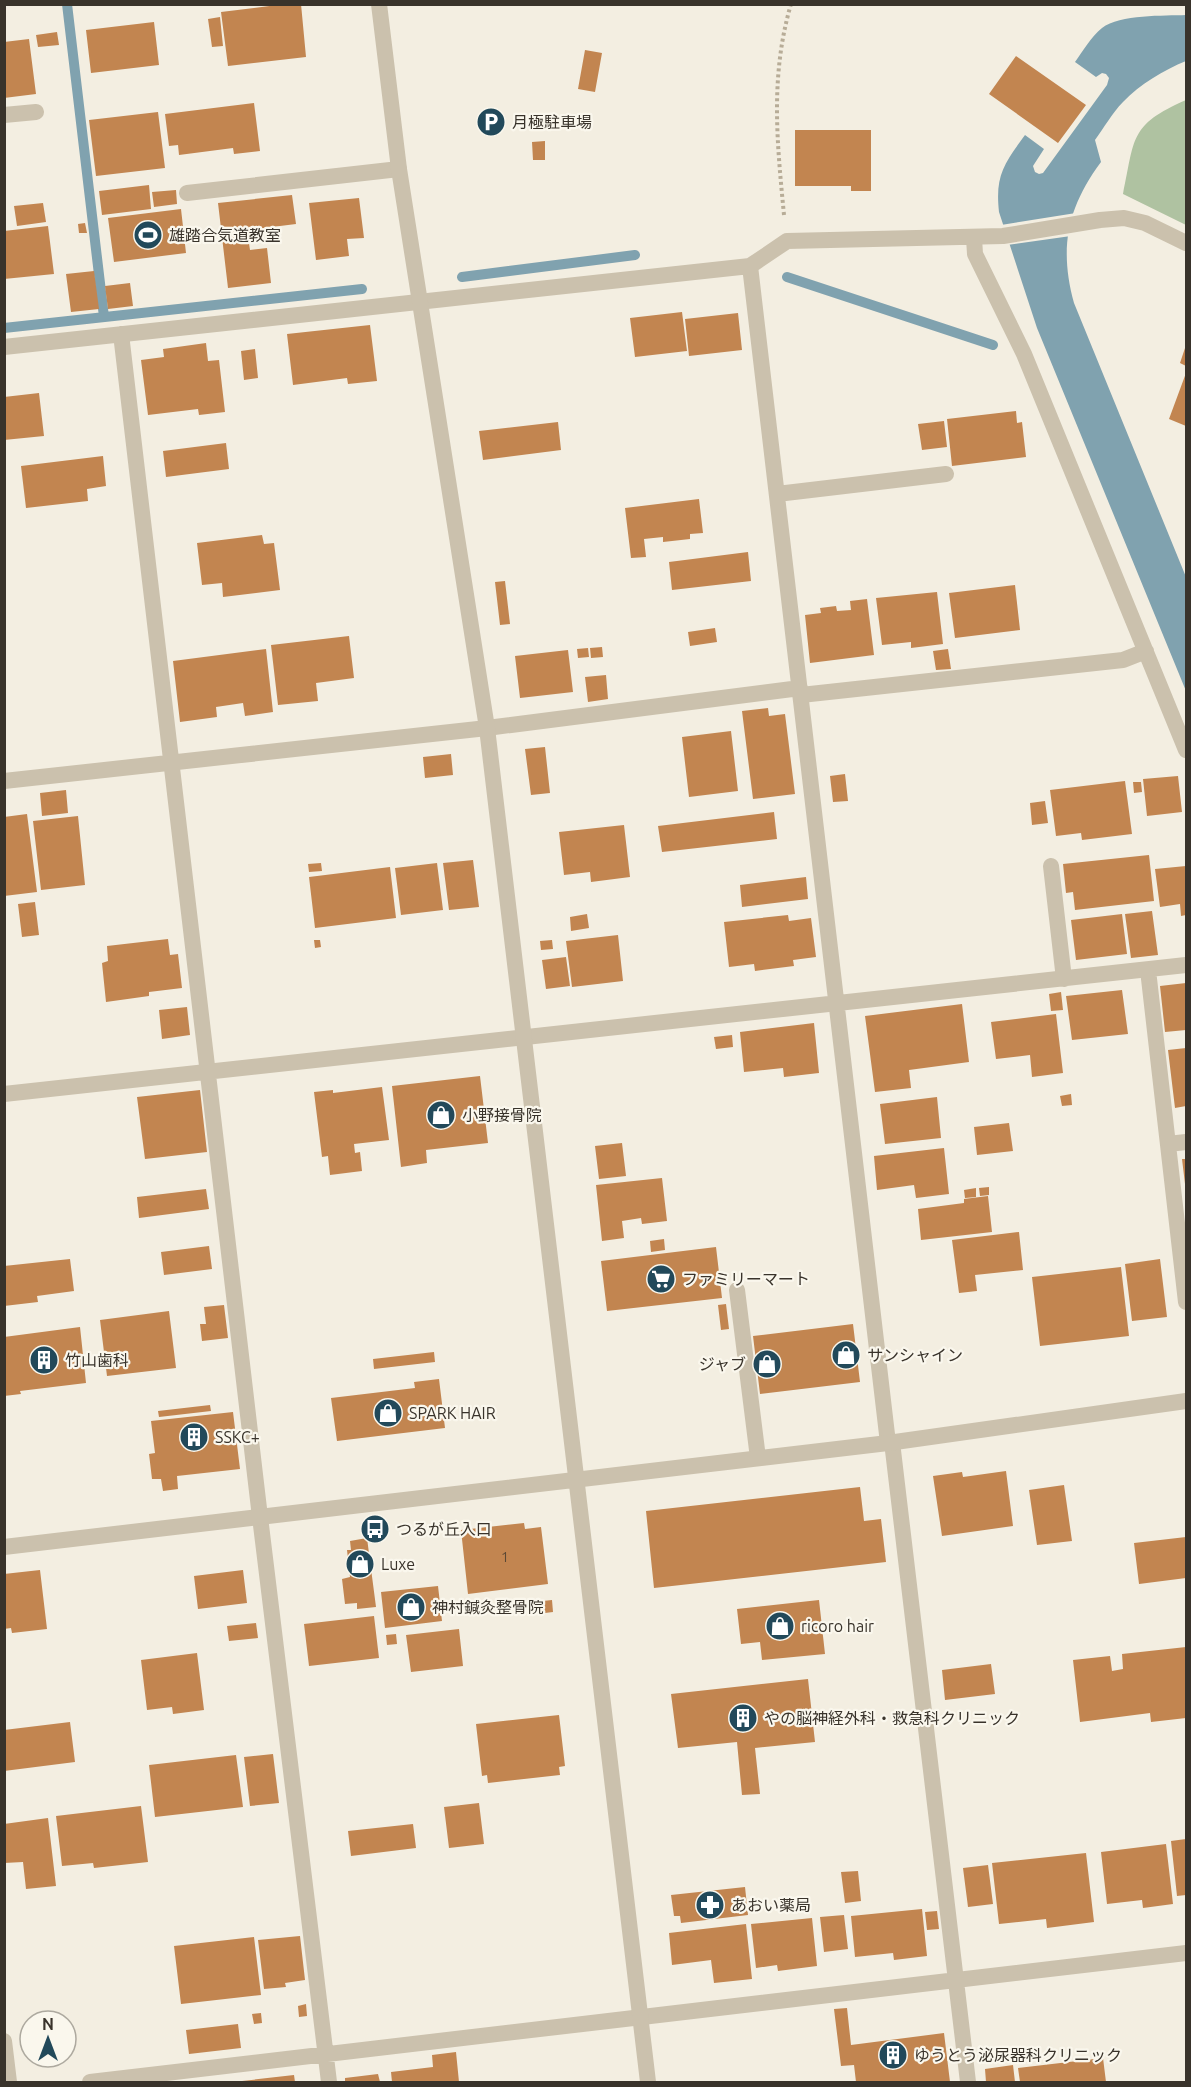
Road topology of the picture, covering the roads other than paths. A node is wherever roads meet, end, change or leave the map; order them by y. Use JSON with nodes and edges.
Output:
{"nodes":[{"id":1,"x":380,"y":4,"type":"edge"},
{"id":2,"x":36,"y":112,"type":"dead end"},
{"id":3,"x":4,"y":115,"type":"edge"},
{"id":4,"x":399,"y":170,"type":"junction"},
{"id":5,"x":187,"y":193,"type":"dead end"},
{"id":6,"x":974,"y":237,"type":"junction"},
{"id":7,"x":1186,"y":243,"type":"edge"},
{"id":8,"x":750,"y":266,"type":"junction"},
{"id":9,"x":420,"y":302,"type":"junction"},
{"id":10,"x":121,"y":334,"type":"junction"},
{"id":11,"x":4,"y":347,"type":"edge"},
{"id":12,"x":946,"y":474,"type":"dead end"},
{"id":13,"x":777,"y":494,"type":"junction"},
{"id":14,"x":1146,"y":651,"type":"junction"},
{"id":15,"x":800,"y":691,"type":"junction"},
{"id":16,"x":487,"y":728,"type":"junction"},
{"id":17,"x":1186,"y":750,"type":"edge"},
{"id":18,"x":171,"y":763,"type":"junction"},
{"id":19,"x":4,"y":781,"type":"edge"},
{"id":20,"x":1051,"y":866,"type":"dead end"},
{"id":21,"x":1186,"y":965,"type":"edge"},
{"id":22,"x":1148,"y":970,"type":"junction"},
{"id":23,"x":1064,"y":979,"type":"junction"},
{"id":24,"x":836,"y":1004,"type":"junction"},
{"id":25,"x":524,"y":1037,"type":"junction"},
{"id":26,"x":207,"y":1072,"type":"junction"},
{"id":27,"x":4,"y":1094,"type":"edge"},
{"id":28,"x":1186,"y":1142,"type":"edge"},
{"id":29,"x":1168,"y":1144,"type":"junction"},
{"id":30,"x":738,"y":1290,"type":"dead end"},
{"id":31,"x":1186,"y":1302,"type":"edge"},
{"id":32,"x":1186,"y":1401,"type":"edge"},
{"id":33,"x":890,"y":1443,"type":"junction"},
{"id":34,"x":758,"y":1458,"type":"junction"},
{"id":35,"x":576,"y":1480,"type":"junction"},
{"id":36,"x":260,"y":1516,"type":"junction"},
{"id":37,"x":4,"y":1547,"type":"edge"},
{"id":38,"x":1186,"y":1953,"type":"edge"},
{"id":39,"x":956,"y":1981,"type":"junction"},
{"id":40,"x":640,"y":2019,"type":"junction"},
{"id":41,"x":4,"y":2041,"type":"edge"},
{"id":42,"x":326,"y":2055,"type":"junction"},
{"id":43,"x":9,"y":2082,"type":"edge"},
{"id":44,"x":90,"y":2082,"type":"edge"},
{"id":45,"x":329,"y":2082,"type":"edge"},
{"id":46,"x":648,"y":2082,"type":"edge"},
{"id":47,"x":968,"y":2082,"type":"edge"}],
"edges":[{"from":1,"to":4,"type":"street"},
{"from":2,"to":3,"type":"street"},
{"from":4,"to":5,"type":"street"},
{"from":4,"to":9,"type":"street"},
{"from":6,"to":7,"type":"street"},
{"from":6,"to":8,"type":"street"},
{"from":6,"to":14,"type":"street"},
{"from":8,"to":9,"type":"street"},
{"from":8,"to":13,"type":"street"},
{"from":9,"to":10,"type":"street"},
{"from":9,"to":16,"type":"street"},
{"from":10,"to":11,"type":"street"},
{"from":10,"to":18,"type":"street"},
{"from":12,"to":13,"type":"street"},
{"from":13,"to":15,"type":"street"},
{"from":14,"to":15,"type":"street"},
{"from":14,"to":17,"type":"street"},
{"from":15,"to":16,"type":"street"},
{"from":15,"to":24,"type":"street"},
{"from":16,"to":18,"type":"street"},
{"from":16,"to":25,"type":"street"},
{"from":18,"to":19,"type":"street"},
{"from":18,"to":26,"type":"street"},
{"from":20,"to":23,"type":"street"},
{"from":21,"to":22,"type":"street"},
{"from":22,"to":23,"type":"street"},
{"from":22,"to":29,"type":"street"},
{"from":23,"to":24,"type":"street"},
{"from":24,"to":25,"type":"street"},
{"from":24,"to":33,"type":"street"},
{"from":25,"to":26,"type":"street"},
{"from":25,"to":35,"type":"street"},
{"from":26,"to":27,"type":"street"},
{"from":26,"to":36,"type":"street"},
{"from":28,"to":29,"type":"street"},
{"from":29,"to":31,"type":"street"},
{"from":30,"to":34,"type":"street"},
{"from":32,"to":33,"type":"street"},
{"from":33,"to":34,"type":"street"},
{"from":33,"to":39,"type":"street"},
{"from":34,"to":35,"type":"street"},
{"from":35,"to":36,"type":"street"},
{"from":35,"to":40,"type":"street"},
{"from":36,"to":37,"type":"street"},
{"from":36,"to":42,"type":"street"},
{"from":38,"to":39,"type":"street"},
{"from":39,"to":40,"type":"street"},
{"from":39,"to":47,"type":"street"},
{"from":40,"to":42,"type":"street"},
{"from":40,"to":46,"type":"street"},
{"from":41,"to":43,"type":"street"},
{"from":42,"to":44,"type":"street"},
{"from":42,"to":45,"type":"street"}]}
